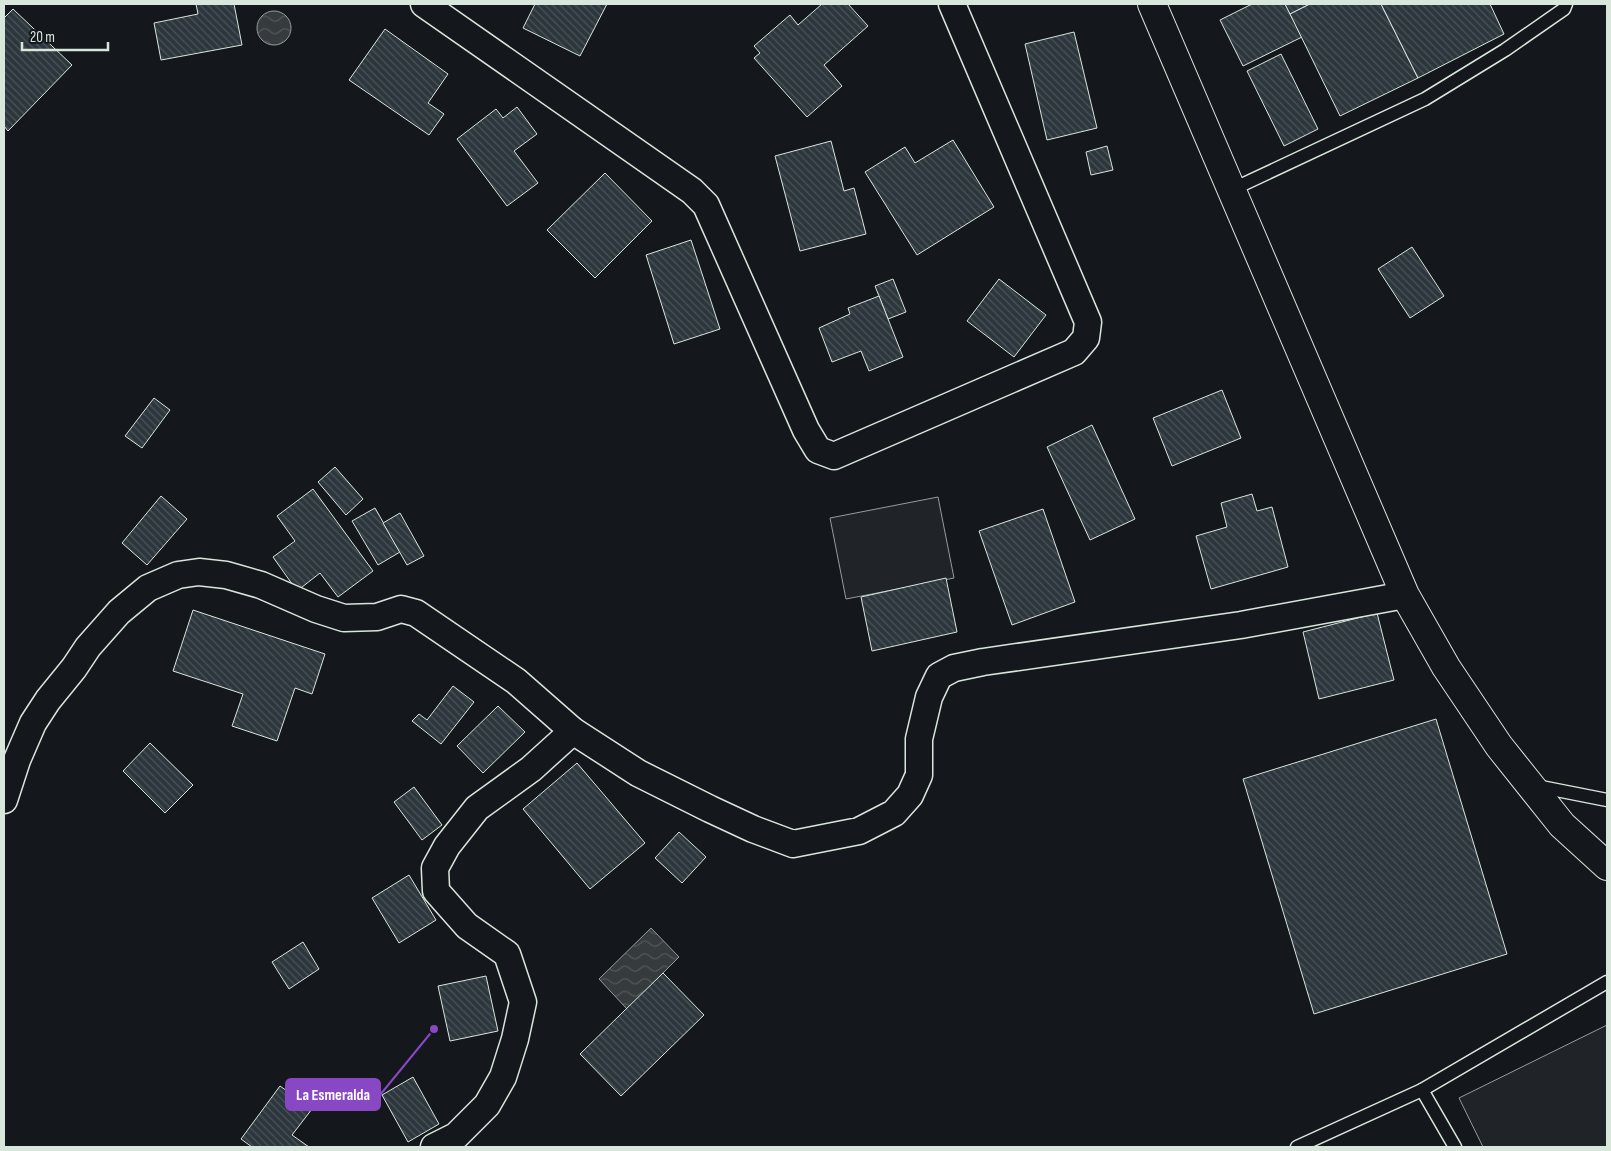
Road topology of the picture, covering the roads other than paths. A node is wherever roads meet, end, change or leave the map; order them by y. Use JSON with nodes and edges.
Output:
{"nodes":[{"id":1,"x":424,"y":4,"type":"edge"},
{"id":2,"x":952,"y":4,"type":"edge"},
{"id":3,"x":1152,"y":4,"type":"edge"},
{"id":4,"x":1566,"y":4,"type":"edge"},
{"id":5,"x":1231,"y":190,"type":"junction"},
{"id":6,"x":1405,"y":595,"type":"junction"},
{"id":7,"x":573,"y":731,"type":"junction"},
{"id":8,"x":1531,"y":786,"type":"junction"},
{"id":9,"x":4,"y":800,"type":"edge"},
{"id":10,"x":1607,"y":800,"type":"edge"},
{"id":11,"x":1607,"y":866,"type":"edge"},
{"id":12,"x":1607,"y":982,"type":"edge"},
{"id":13,"x":1422,"y":1090,"type":"junction"},
{"id":14,"x":434,"y":1147,"type":"edge"},
{"id":15,"x":1298,"y":1147,"type":"edge"},
{"id":16,"x":1455,"y":1147,"type":"edge"}],
"edges":[{"from":1,"to":2,"type":"street"},
{"from":3,"to":5,"type":"main road"},
{"from":4,"to":5,"type":"lane"},
{"from":5,"to":6,"type":"main road"},
{"from":6,"to":7,"type":"street"},
{"from":6,"to":8,"type":"main road"},
{"from":7,"to":9,"type":"street"},
{"from":7,"to":14,"type":"street"},
{"from":8,"to":10,"type":"lane"},
{"from":8,"to":11,"type":"main road"},
{"from":12,"to":13,"type":"lane"},
{"from":13,"to":15,"type":"lane"},
{"from":13,"to":16,"type":"lane"}]}
